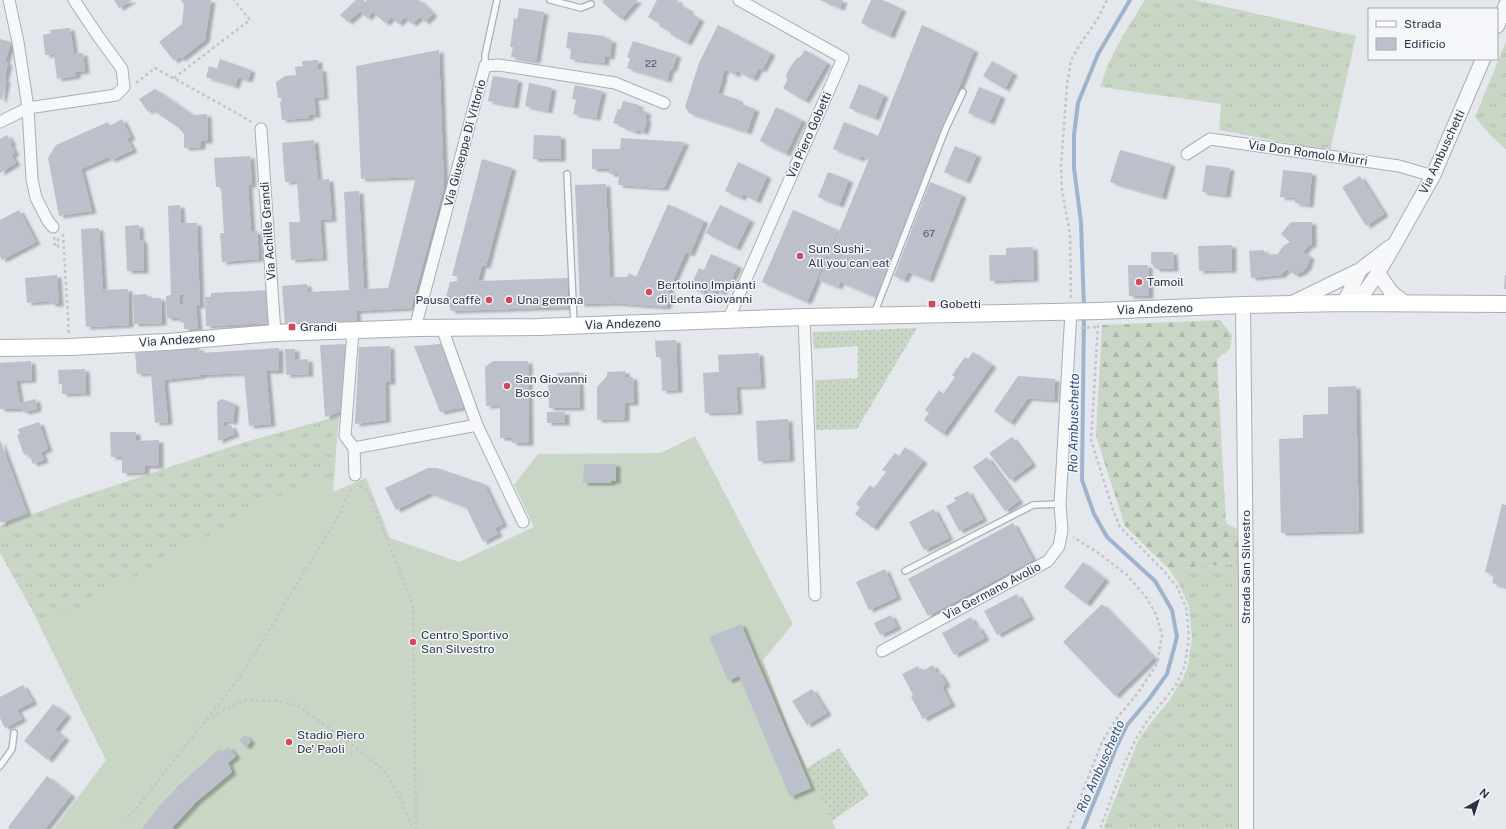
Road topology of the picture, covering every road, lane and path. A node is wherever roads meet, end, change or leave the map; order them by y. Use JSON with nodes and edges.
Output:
{"nodes":[{"id":1,"x":9,"y":0,"type":"edge"},
{"id":2,"x":74,"y":0,"type":"edge"},
{"id":3,"x":234,"y":0,"type":"edge"},
{"id":4,"x":497,"y":0,"type":"edge"},
{"id":5,"x":550,"y":0,"type":"edge"},
{"id":6,"x":739,"y":0,"type":"edge"},
{"id":7,"x":1107,"y":0,"type":"edge"},
{"id":8,"x":591,"y":4,"type":"dead end"},
{"id":9,"x":1506,"y":5,"type":"edge"},
{"id":10,"x":1498,"y":24,"type":"edge"},
{"id":11,"x":1483,"y":60,"type":"edge"},
{"id":12,"x":485,"y":66,"type":"junction"},
{"id":13,"x":174,"y":78,"type":"junction"},
{"id":14,"x":124,"y":87,"type":"junction"},
{"id":15,"x":963,"y":92,"type":"dead end"},
{"id":16,"x":664,"y":103,"type":"dead end"},
{"id":17,"x":28,"y":108,"type":"junction"},
{"id":18,"x":0,"y":122,"type":"edge"},
{"id":19,"x":260,"y":129,"type":"joint"},
{"id":20,"x":1187,"y":154,"type":"dead end"},
{"id":21,"x":567,"y":174,"type":"dead end"},
{"id":22,"x":1433,"y":176,"type":"junction"},
{"id":23,"x":54,"y":226,"type":"joint"},
{"id":24,"x":1396,"y":242,"type":"junction"},
{"id":25,"x":1360,"y":270,"type":"junction"},
{"id":26,"x":1378,"y":273,"type":"junction"},
{"id":27,"x":1350,"y":303,"type":"junction"},
{"id":28,"x":1405,"y":303,"type":"junction"},
{"id":29,"x":1506,"y":304,"type":"edge"},
{"id":30,"x":1243,"y":305,"type":"junction"},
{"id":31,"x":1289,"y":305,"type":"junction"},
{"id":32,"x":1071,"y":311,"type":"junction"},
{"id":33,"x":1099,"y":311,"type":"junction"},
{"id":34,"x":873,"y":316,"type":"junction"},
{"id":35,"x":804,"y":317,"type":"junction"},
{"id":36,"x":728,"y":320,"type":"junction"},
{"id":37,"x":574,"y":326,"type":"junction"},
{"id":38,"x":1098,"y":327,"type":"junction"},
{"id":39,"x":416,"y":328,"type":"junction"},
{"id":40,"x":442,"y":328,"type":"junction"},
{"id":41,"x":1076,"y":328,"type":"dead end"},
{"id":42,"x":353,"y":331,"type":"junction"},
{"id":43,"x":275,"y":333,"type":"junction"},
{"id":44,"x":70,"y":347,"type":"junction"},
{"id":45,"x":0,"y":348,"type":"edge"},
{"id":46,"x":477,"y":425,"type":"junction"},
{"id":47,"x":354,"y":448,"type":"junction"},
{"id":48,"x":355,"y":475,"type":"dead end"},
{"id":49,"x":1060,"y":504,"type":"junction"},
{"id":50,"x":523,"y":522,"type":"dead end"},
{"id":51,"x":1062,"y":530,"type":"junction"},
{"id":52,"x":905,"y":571,"type":"dead end"},
{"id":53,"x":815,"y":595,"type":"dead end"},
{"id":54,"x":882,"y":651,"type":"dead end"},
{"id":55,"x":204,"y":722,"type":"junction"},
{"id":56,"x":14,"y":734,"type":"dead end"},
{"id":57,"x":0,"y":766,"type":"edge"},
{"id":58,"x":127,"y":816,"type":"dead end"},
{"id":59,"x":413,"y":829,"type":"edge"},
{"id":60,"x":416,"y":829,"type":"edge"},
{"id":61,"x":1068,"y":829,"type":"edge"},
{"id":62,"x":1100,"y":829,"type":"edge"},
{"id":63,"x":1246,"y":829,"type":"edge"}],
"edges":[{"from":1,"to":17,"type":"street"},
{"from":2,"to":14,"type":"street"},
{"from":3,"to":13,"type":"path"},
{"from":4,"to":12,"type":"lane"},
{"from":5,"to":8,"type":"lane"},
{"from":6,"to":36,"type":"street","name":"Via Piero Gobetti"},
{"from":7,"to":32,"type":"path"},
{"from":9,"to":10,"type":"street"},
{"from":11,"to":22,"type":"street","name":"Via Ambuschetti"},
{"from":12,"to":16,"type":"street","name":"Via Giuseppe Di Vittorio"},
{"from":12,"to":39,"type":"street","name":"Via Giuseppe Di Vittorio"},
{"from":13,"to":14,"type":"path"},
{"from":13,"to":19,"type":"path"},
{"from":14,"to":17,"type":"street"},
{"from":15,"to":34,"type":"lane"},
{"from":17,"to":18,"type":"street"},
{"from":17,"to":23,"type":"street"},
{"from":19,"to":43,"type":"street","name":"Via Achille Grandi"},
{"from":20,"to":22,"type":"street","name":"Via Don Romolo Murri"},
{"from":21,"to":37,"type":"lane"},
{"from":22,"to":24,"type":"street","name":"Via Ambuschetti"},
{"from":23,"to":44,"type":"path"},
{"from":24,"to":25,"type":"street","name":"Via Ambuschetti"},
{"from":24,"to":26,"type":"street","name":"Via Ambuschetti"},
{"from":25,"to":27,"type":"street","name":"Via Ambuschetti"},
{"from":25,"to":31,"type":"street","name":"Via Ambuschetti"},
{"from":26,"to":27,"type":"street","name":"Via Ambuschetti"},
{"from":26,"to":28,"type":"street"},
{"from":27,"to":28,"type":"main road","name":"Via Andezeno"},
{"from":27,"to":31,"type":"main road","name":"Via Andezeno"},
{"from":28,"to":29,"type":"main road","name":"Via Andezeno"},
{"from":30,"to":31,"type":"main road","name":"Via Andezeno"},
{"from":30,"to":33,"type":"main road","name":"Via Andezeno"},
{"from":30,"to":63,"type":"street","name":"Strada San Silvestro"},
{"from":32,"to":33,"type":"main road","name":"Via Andezeno"},
{"from":32,"to":34,"type":"main road","name":"Via Andezeno"},
{"from":32,"to":49,"type":"street","name":"Via Germano Avolio"},
{"from":33,"to":38,"type":"path"},
{"from":34,"to":35,"type":"main road","name":"Via Andezeno"},
{"from":35,"to":36,"type":"main road","name":"Via Andezeno"},
{"from":35,"to":53,"type":"street"},
{"from":36,"to":37,"type":"main road","name":"Via Andezeno"},
{"from":37,"to":40,"type":"main road","name":"Via Andezeno"},
{"from":38,"to":41,"type":"path"},
{"from":38,"to":62,"type":"path"},
{"from":39,"to":40,"type":"main road","name":"Via Andezeno"},
{"from":39,"to":42,"type":"main road","name":"Via Andezeno"},
{"from":40,"to":46,"type":"street"},
{"from":42,"to":43,"type":"main road","name":"Via Andezeno"},
{"from":42,"to":47,"type":"street"},
{"from":43,"to":44,"type":"main road","name":"Via Andezeno"},
{"from":44,"to":45,"type":"main road","name":"Via Andezeno"},
{"from":46,"to":47,"type":"street"},
{"from":46,"to":50,"type":"street"},
{"from":47,"to":48,"type":"street"},
{"from":49,"to":51,"type":"street","name":"Via Germano Avolio"},
{"from":49,"to":52,"type":"lane"},
{"from":51,"to":54,"type":"street","name":"Via Germano Avolio"},
{"from":51,"to":61,"type":"path"},
{"from":55,"to":58,"type":"path"},
{"from":55,"to":59,"type":"path"},
{"from":55,"to":60,"type":"path"},
{"from":56,"to":57,"type":"lane"}]}
